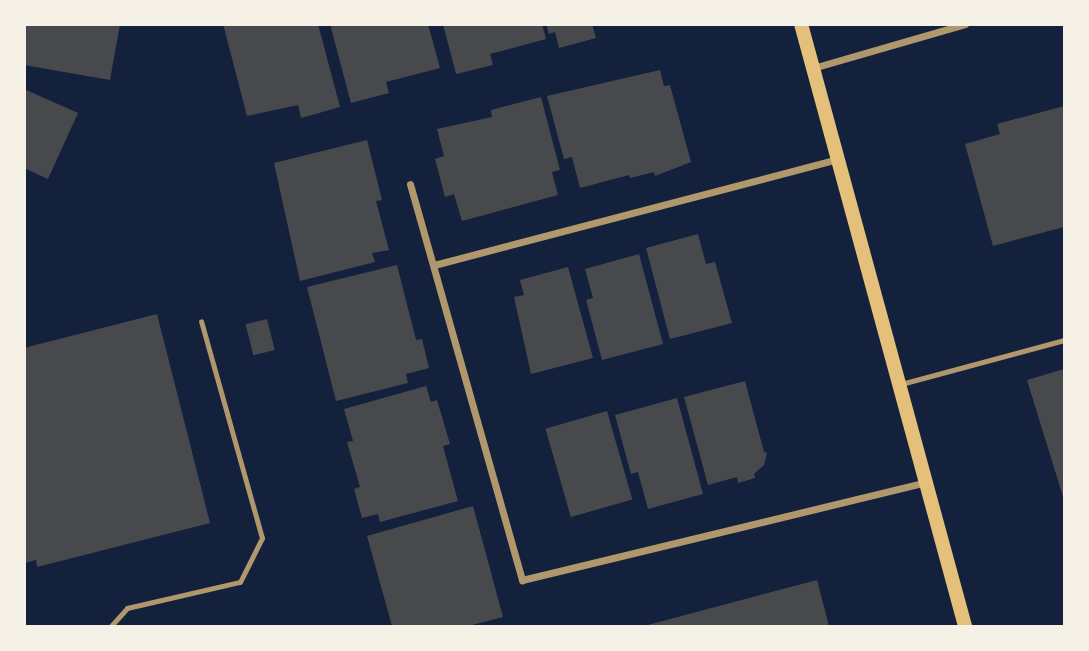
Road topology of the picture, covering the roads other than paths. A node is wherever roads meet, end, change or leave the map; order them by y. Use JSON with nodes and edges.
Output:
{"nodes":[{"id":1,"x":801,"y":24,"type":"edge"},
{"id":2,"x":965,"y":24,"type":"edge"},
{"id":3,"x":813,"y":68,"type":"junction"},
{"id":4,"x":839,"y":159,"type":"junction"},
{"id":5,"x":410,"y":184,"type":"dead end"},
{"id":6,"x":434,"y":265,"type":"junction"},
{"id":7,"x":201,"y":321,"type":"dead end"},
{"id":8,"x":1065,"y":340,"type":"edge"},
{"id":9,"x":901,"y":384,"type":"junction"},
{"id":10,"x":928,"y":482,"type":"junction"},
{"id":11,"x":111,"y":626,"type":"edge"},
{"id":12,"x":965,"y":626,"type":"edge"}],
"edges":[{"from":1,"to":3,"type":"main road"},
{"from":2,"to":3,"type":"street"},
{"from":3,"to":4,"type":"main road"},
{"from":4,"to":6,"type":"street"},
{"from":4,"to":9,"type":"main road"},
{"from":5,"to":6,"type":"street"},
{"from":6,"to":10,"type":"street"},
{"from":7,"to":11,"type":"lane"},
{"from":8,"to":9,"type":"lane"},
{"from":9,"to":10,"type":"main road"},
{"from":10,"to":12,"type":"main road"}]}
